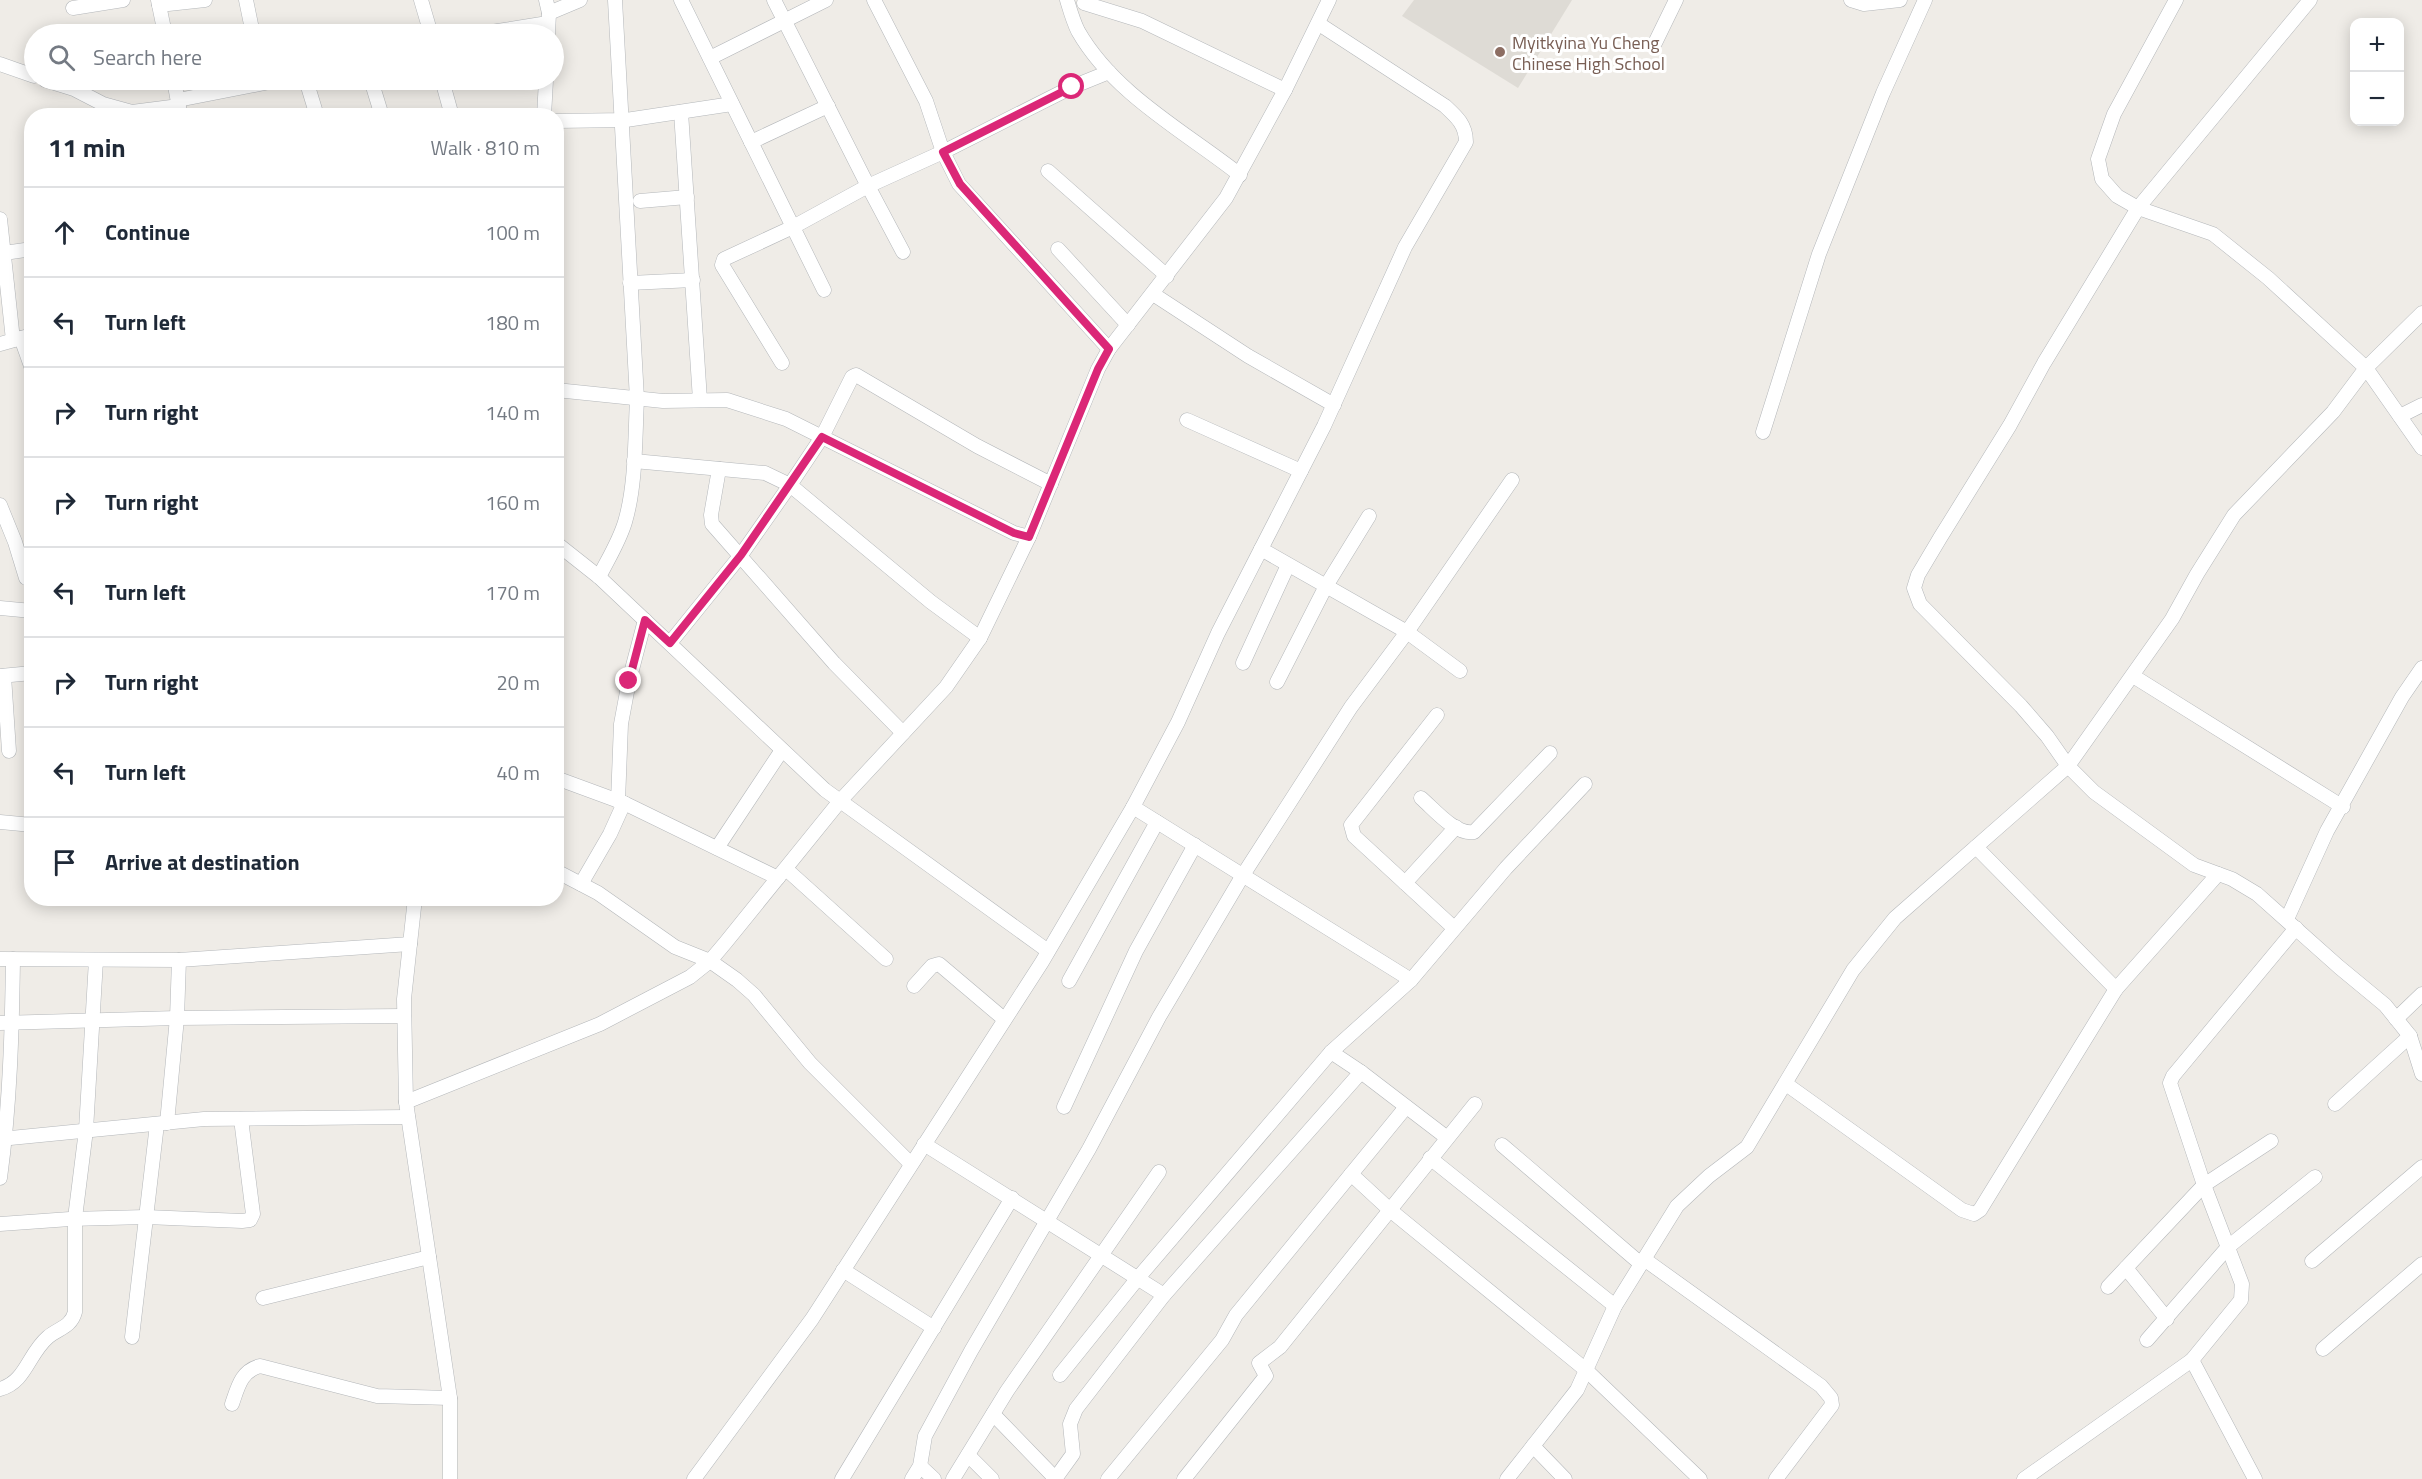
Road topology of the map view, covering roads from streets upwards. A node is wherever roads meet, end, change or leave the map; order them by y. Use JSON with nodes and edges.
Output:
{"nodes":[{"id":1,"x":123,"y":0,"type":"edge"},
{"id":2,"x":205,"y":0,"type":"edge"},
{"id":3,"x":246,"y":0,"type":"edge"},
{"id":4,"x":421,"y":0,"type":"edge"},
{"id":5,"x":580,"y":0,"type":"edge"},
{"id":6,"x":615,"y":0,"type":"edge"},
{"id":7,"x":681,"y":0,"type":"edge"},
{"id":8,"x":774,"y":0,"type":"edge"},
{"id":9,"x":826,"y":0,"type":"edge"},
{"id":10,"x":874,"y":0,"type":"edge"},
{"id":11,"x":1067,"y":0,"type":"edge"},
{"id":12,"x":1085,"y":0,"type":"edge"},
{"id":13,"x":1329,"y":0,"type":"edge"},
{"id":14,"x":1676,"y":0,"type":"edge"},
{"id":15,"x":1851,"y":0,"type":"edge"},
{"id":16,"x":1900,"y":0,"type":"edge"},
{"id":17,"x":1925,"y":0,"type":"edge"},
{"id":18,"x":2176,"y":0,"type":"edge"},
{"id":19,"x":2310,"y":0,"type":"edge"},
{"id":20,"x":158,"y":3,"type":"edge"},
{"id":21,"x":73,"y":8,"type":"dead end"},
{"id":22,"x":548,"y":18,"type":"edge"},
{"id":23,"x":784,"y":20,"type":"junction"},
{"id":24,"x":163,"y":24,"type":"edge"},
{"id":25,"x":251,"y":24,"type":"edge"},
{"id":26,"x":428,"y":24,"type":"edge"},
{"id":27,"x":522,"y":24,"type":"edge"},
{"id":28,"x":1318,"y":24,"type":"junction"},
{"id":29,"x":1655,"y":43,"type":"dead end"},
{"id":30,"x":710,"y":58,"type":"junction"},
{"id":31,"x":0,"y":64,"type":"edge"},
{"id":32,"x":24,"y":72,"type":"edge"},
{"id":33,"x":1109,"y":72,"type":"junction"},
{"id":34,"x":76,"y":90,"type":"edge"},
{"id":35,"x":176,"y":90,"type":"edge"},
{"id":36,"x":234,"y":90,"type":"edge"},
{"id":37,"x":309,"y":90,"type":"edge"},
{"id":38,"x":374,"y":90,"type":"edge"},
{"id":39,"x":445,"y":90,"type":"edge"},
{"id":40,"x":545,"y":90,"type":"edge"},
{"id":41,"x":1285,"y":90,"type":"junction"},
{"id":42,"x":732,"y":104,"type":"junction"},
{"id":43,"x":828,"y":106,"type":"junction"},
{"id":44,"x":179,"y":107,"type":"edge"},
{"id":45,"x":118,"y":108,"type":"edge"},
{"id":46,"x":315,"y":108,"type":"edge"},
{"id":47,"x":380,"y":108,"type":"edge"},
{"id":48,"x":450,"y":108,"type":"edge"},
{"id":49,"x":544,"y":108,"type":"edge"},
{"id":50,"x":681,"y":112,"type":"junction"},
{"id":51,"x":564,"y":121,"type":"edge"},
{"id":52,"x":621,"y":121,"type":"junction"},
{"id":53,"x":751,"y":142,"type":"junction"},
{"id":54,"x":943,"y":152,"type":"junction"},
{"id":55,"x":1048,"y":171,"type":"dead end"},
{"id":56,"x":1240,"y":176,"type":"junction"},
{"id":57,"x":868,"y":186,"type":"junction"},
{"id":58,"x":687,"y":197,"type":"junction"},
{"id":59,"x":640,"y":201,"type":"dead end"},
{"id":60,"x":2138,"y":208,"type":"junction"},
{"id":61,"x":0,"y":219,"type":"edge"},
{"id":62,"x":793,"y":227,"type":"junction"},
{"id":63,"x":1058,"y":249,"type":"dead end"},
{"id":64,"x":24,"y":250,"type":"edge"},
{"id":65,"x":903,"y":252,"type":"dead end"},
{"id":66,"x":4,"y":253,"type":"junction"},
{"id":67,"x":1167,"y":276,"type":"junction"},
{"id":68,"x":693,"y":279,"type":"junction"},
{"id":69,"x":630,"y":284,"type":"junction"},
{"id":70,"x":824,"y":290,"type":"dead end"},
{"id":71,"x":1153,"y":294,"type":"junction"},
{"id":72,"x":2422,"y":313,"type":"edge"},
{"id":73,"x":1128,"y":325,"type":"junction"},
{"id":74,"x":16,"y":339,"type":"edge"},
{"id":75,"x":1109,"y":349,"type":"junction"},
{"id":76,"x":24,"y":354,"type":"edge"},
{"id":77,"x":782,"y":363,"type":"dead end"},
{"id":78,"x":2366,"y":368,"type":"junction"},
{"id":79,"x":564,"y":391,"type":"edge"},
{"id":80,"x":637,"y":399,"type":"junction"},
{"id":81,"x":700,"y":400,"type":"junction"},
{"id":82,"x":1334,"y":405,"type":"junction"},
{"id":83,"x":2422,"y":405,"type":"edge"},
{"id":84,"x":2400,"y":416,"type":"junction"},
{"id":85,"x":1187,"y":420,"type":"dead end"},
{"id":86,"x":1763,"y":432,"type":"dead end"},
{"id":87,"x":822,"y":437,"type":"junction"},
{"id":88,"x":2422,"y":448,"type":"edge"},
{"id":89,"x":634,"y":461,"type":"junction"},
{"id":90,"x":719,"y":469,"type":"junction"},
{"id":91,"x":1301,"y":471,"type":"junction"},
{"id":92,"x":1512,"y":480,"type":"dead end"},
{"id":93,"x":1051,"y":484,"type":"junction"},
{"id":94,"x":790,"y":485,"type":"junction"},
{"id":95,"x":0,"y":505,"type":"edge"},
{"id":96,"x":1369,"y":516,"type":"dead end"},
{"id":97,"x":1029,"y":537,"type":"junction"},
{"id":98,"x":564,"y":549,"type":"edge"},
{"id":99,"x":1261,"y":549,"type":"junction"},
{"id":100,"x":741,"y":555,"type":"junction"},
{"id":101,"x":1288,"y":565,"type":"junction"},
{"id":102,"x":24,"y":571,"type":"edge"},
{"id":103,"x":599,"y":577,"type":"junction"},
{"id":104,"x":1326,"y":586,"type":"junction"},
{"id":105,"x":0,"y":608,"type":"edge"},
{"id":106,"x":24,"y":610,"type":"edge"},
{"id":107,"x":645,"y":620,"type":"junction"},
{"id":108,"x":1407,"y":632,"type":"junction"},
{"id":109,"x":980,"y":638,"type":"junction"},
{"id":110,"x":670,"y":643,"type":"junction"},
{"id":111,"x":1243,"y":663,"type":"dead end"},
{"id":112,"x":2422,"y":668,"type":"edge"},
{"id":113,"x":1460,"y":671,"type":"dead end"},
{"id":114,"x":24,"y":674,"type":"edge"},
{"id":115,"x":2,"y":676,"type":"edge"},
{"id":116,"x":2133,"y":676,"type":"junction"},
{"id":117,"x":1277,"y":682,"type":"dead end"},
{"id":118,"x":1437,"y":715,"type":"dead end"},
{"id":119,"x":903,"y":732,"type":"junction"},
{"id":120,"x":782,"y":750,"type":"junction"},
{"id":121,"x":9,"y":751,"type":"dead end"},
{"id":122,"x":1550,"y":753,"type":"dead end"},
{"id":123,"x":2068,"y":766,"type":"junction"},
{"id":124,"x":564,"y":781,"type":"edge"},
{"id":125,"x":1585,"y":784,"type":"dead end"},
{"id":126,"x":1420,"y":798,"type":"dead end"},
{"id":127,"x":840,"y":801,"type":"junction"},
{"id":128,"x":621,"y":802,"type":"junction"},
{"id":129,"x":1133,"y":807,"type":"junction"},
{"id":130,"x":2343,"y":807,"type":"junction"},
{"id":131,"x":0,"y":822,"type":"edge"},
{"id":132,"x":1157,"y":822,"type":"junction"},
{"id":133,"x":24,"y":824,"type":"edge"},
{"id":134,"x":1456,"y":827,"type":"junction"},
{"id":135,"x":1195,"y":845,"type":"junction"},
{"id":136,"x":1976,"y":847,"type":"junction"},
{"id":137,"x":717,"y":848,"type":"junction"},
{"id":138,"x":782,"y":873,"type":"junction"},
{"id":139,"x":2218,"y":874,"type":"junction"},
{"id":140,"x":564,"y":875,"type":"edge"},
{"id":141,"x":1243,"y":875,"type":"junction"},
{"id":142,"x":1405,"y":883,"type":"junction"},
{"id":143,"x":581,"y":884,"type":"junction"},
{"id":144,"x":414,"y":906,"type":"edge"},
{"id":145,"x":2291,"y":924,"type":"junction"},
{"id":146,"x":1455,"y":928,"type":"junction"},
{"id":147,"x":410,"y":944,"type":"junction"},
{"id":148,"x":1048,"y":951,"type":"junction"},
{"id":149,"x":6,"y":959,"type":"edge"},
{"id":150,"x":886,"y":959,"type":"dead end"},
{"id":151,"x":96,"y":960,"type":"junction"},
{"id":152,"x":179,"y":960,"type":"junction"},
{"id":153,"x":710,"y":961,"type":"junction"},
{"id":154,"x":1411,"y":980,"type":"junction"},
{"id":155,"x":1069,"y":981,"type":"dead end"},
{"id":156,"x":914,"y":986,"type":"dead end"},
{"id":157,"x":2116,"y":989,"type":"junction"},
{"id":158,"x":2422,"y":994,"type":"edge"},
{"id":159,"x":404,"y":1016,"type":"junction"},
{"id":160,"x":177,"y":1018,"type":"junction"},
{"id":161,"x":1004,"y":1019,"type":"junction"},
{"id":162,"x":2396,"y":1019,"type":"junction"},
{"id":163,"x":93,"y":1021,"type":"junction"},
{"id":164,"x":6,"y":1023,"type":"edge"},
{"id":165,"x":2410,"y":1036,"type":"junction"},
{"id":166,"x":1331,"y":1052,"type":"junction"},
{"id":167,"x":1361,"y":1072,"type":"junction"},
{"id":168,"x":2422,"y":1074,"type":"edge"},
{"id":169,"x":1786,"y":1084,"type":"junction"},
{"id":170,"x":406,"y":1102,"type":"junction"},
{"id":171,"x":1474,"y":1104,"type":"dead end"},
{"id":172,"x":2335,"y":1104,"type":"dead end"},
{"id":173,"x":1064,"y":1107,"type":"dead end"},
{"id":174,"x":1406,"y":1107,"type":"junction"},
{"id":175,"x":408,"y":1117,"type":"junction"},
{"id":176,"x":242,"y":1119,"type":"junction"},
{"id":177,"x":162,"y":1123,"type":"junction"},
{"id":178,"x":86,"y":1130,"type":"junction"},
{"id":179,"x":1446,"y":1137,"type":"junction"},
{"id":180,"x":3,"y":1138,"type":"edge"},
{"id":181,"x":2271,"y":1141,"type":"dead end"},
{"id":182,"x":924,"y":1144,"type":"junction"},
{"id":183,"x":1502,"y":1145,"type":"dead end"},
{"id":184,"x":1430,"y":1158,"type":"junction"},
{"id":185,"x":911,"y":1164,"type":"junction"},
{"id":186,"x":2422,"y":1167,"type":"edge"},
{"id":187,"x":1159,"y":1172,"type":"dead end"},
{"id":188,"x":1351,"y":1174,"type":"junction"},
{"id":189,"x":2315,"y":1177,"type":"dead end"},
{"id":190,"x":0,"y":1178,"type":"edge"},
{"id":191,"x":2204,"y":1185,"type":"junction"},
{"id":192,"x":1012,"y":1198,"type":"junction"},
{"id":193,"x":1390,"y":1210,"type":"junction"},
{"id":194,"x":146,"y":1217,"type":"junction"},
{"id":195,"x":75,"y":1218,"type":"junction"},
{"id":196,"x":1047,"y":1220,"type":"junction"},
{"id":197,"x":0,"y":1224,"type":"edge"},
{"id":198,"x":2228,"y":1247,"type":"junction"},
{"id":199,"x":1101,"y":1255,"type":"junction"},
{"id":200,"x":429,"y":1257,"type":"junction"},
{"id":201,"x":2312,"y":1261,"type":"dead end"},
{"id":202,"x":1642,"y":1262,"type":"junction"},
{"id":203,"x":2422,"y":1264,"type":"edge"},
{"id":204,"x":2126,"y":1268,"type":"junction"},
{"id":205,"x":843,"y":1270,"type":"junction"},
{"id":206,"x":1138,"y":1278,"type":"junction"},
{"id":207,"x":2108,"y":1287,"type":"dead end"},
{"id":208,"x":1164,"y":1295,"type":"junction"},
{"id":209,"x":263,"y":1298,"type":"dead end"},
{"id":210,"x":1615,"y":1306,"type":"junction"},
{"id":211,"x":2167,"y":1319,"type":"junction"},
{"id":212,"x":934,"y":1328,"type":"junction"},
{"id":213,"x":132,"y":1337,"type":"dead end"},
{"id":214,"x":2147,"y":1340,"type":"dead end"},
{"id":215,"x":2323,"y":1349,"type":"dead end"},
{"id":216,"x":2192,"y":1360,"type":"junction"},
{"id":217,"x":1586,"y":1370,"type":"junction"},
{"id":218,"x":1060,"y":1375,"type":"dead end"},
{"id":219,"x":0,"y":1389,"type":"edge"},
{"id":220,"x":450,"y":1398,"type":"junction"},
{"id":221,"x":232,"y":1404,"type":"dead end"},
{"id":222,"x":993,"y":1414,"type":"junction"},
{"id":223,"x":1533,"y":1446,"type":"junction"},
{"id":224,"x":968,"y":1455,"type":"junction"},
{"id":225,"x":920,"y":1466,"type":"junction"},
{"id":226,"x":698,"y":1475,"type":"edge"},
{"id":227,"x":450,"y":1479,"type":"edge"},
{"id":228,"x":713,"y":1479,"type":"edge"},
{"id":229,"x":842,"y":1479,"type":"edge"},
{"id":230,"x":912,"y":1479,"type":"edge"},
{"id":231,"x":934,"y":1479,"type":"edge"},
{"id":232,"x":953,"y":1479,"type":"edge"},
{"id":233,"x":992,"y":1479,"type":"edge"},
{"id":234,"x":1055,"y":1479,"type":"edge"},
{"id":235,"x":1108,"y":1479,"type":"edge"},
{"id":236,"x":1184,"y":1479,"type":"edge"},
{"id":237,"x":1507,"y":1479,"type":"edge"},
{"id":238,"x":1565,"y":1479,"type":"edge"},
{"id":239,"x":1700,"y":1479,"type":"edge"},
{"id":240,"x":1776,"y":1479,"type":"edge"},
{"id":241,"x":2024,"y":1479,"type":"edge"},
{"id":242,"x":2255,"y":1479,"type":"edge"}],
"edges":[{"from":1,"to":21,"type":"street"},
{"from":2,"to":20,"type":"street"},
{"from":3,"to":25,"type":"street"},
{"from":4,"to":26,"type":"street"},
{"from":5,"to":22,"type":"street"},
{"from":6,"to":52,"type":"street"},
{"from":7,"to":30,"type":"street"},
{"from":8,"to":23,"type":"street"},
{"from":9,"to":23,"type":"street"},
{"from":10,"to":54,"type":"street"},
{"from":11,"to":33,"type":"street"},
{"from":12,"to":41,"type":"street"},
{"from":13,"to":28,"type":"street"},
{"from":14,"to":29,"type":"street"},
{"from":15,"to":16,"type":"street"},
{"from":17,"to":86,"type":"street"},
{"from":18,"to":60,"type":"street"},
{"from":19,"to":60,"type":"street"},
{"from":20,"to":24,"type":"street"},
{"from":22,"to":27,"type":"street"},
{"from":23,"to":30,"type":"street"},
{"from":23,"to":43,"type":"street"},
{"from":28,"to":41,"type":"street"},
{"from":28,"to":82,"type":"street"},
{"from":30,"to":42,"type":"street"},
{"from":31,"to":32,"type":"street"},
{"from":33,"to":54,"type":"street"},
{"from":33,"to":56,"type":"street"},
{"from":34,"to":45,"type":"street"},
{"from":35,"to":44,"type":"street"},
{"from":36,"to":44,"type":"street"},
{"from":37,"to":46,"type":"street"},
{"from":38,"to":47,"type":"street"},
{"from":39,"to":48,"type":"street"},
{"from":40,"to":49,"type":"street"},
{"from":41,"to":56,"type":"street"},
{"from":42,"to":50,"type":"street"},
{"from":42,"to":53,"type":"street"},
{"from":43,"to":53,"type":"street"},
{"from":43,"to":57,"type":"street"},
{"from":50,"to":52,"type":"street"},
{"from":50,"to":58,"type":"street"},
{"from":51,"to":52,"type":"street"},
{"from":52,"to":69,"type":"street"},
{"from":53,"to":62,"type":"street"},
{"from":54,"to":57,"type":"street"},
{"from":54,"to":75,"type":"street"},
{"from":55,"to":67,"type":"street"},
{"from":56,"to":67,"type":"street"},
{"from":57,"to":62,"type":"street"},
{"from":57,"to":65,"type":"street"},
{"from":58,"to":59,"type":"street"},
{"from":58,"to":68,"type":"street"},
{"from":60,"to":78,"type":"street"},
{"from":60,"to":123,"type":"street"},
{"from":61,"to":66,"type":"street"},
{"from":62,"to":70,"type":"street"},
{"from":62,"to":77,"type":"street"},
{"from":63,"to":73,"type":"street"},
{"from":64,"to":66,"type":"street"},
{"from":66,"to":74,"type":"street"},
{"from":67,"to":71,"type":"street"},
{"from":68,"to":69,"type":"street"},
{"from":68,"to":81,"type":"street"},
{"from":69,"to":80,"type":"street"},
{"from":71,"to":73,"type":"street"},
{"from":71,"to":82,"type":"street"},
{"from":72,"to":78,"type":"street"},
{"from":73,"to":75,"type":"street"},
{"from":74,"to":76,"type":"street"},
{"from":75,"to":93,"type":"street"},
{"from":78,"to":84,"type":"street"},
{"from":78,"to":116,"type":"street"},
{"from":79,"to":80,"type":"street"},
{"from":80,"to":81,"type":"street"},
{"from":80,"to":89,"type":"street"},
{"from":81,"to":87,"type":"street"},
{"from":82,"to":91,"type":"street"},
{"from":83,"to":84,"type":"street"},
{"from":84,"to":88,"type":"street"},
{"from":85,"to":91,"type":"street"},
{"from":87,"to":93,"type":"street"},
{"from":87,"to":94,"type":"street"},
{"from":87,"to":97,"type":"street"},
{"from":89,"to":90,"type":"street"},
{"from":89,"to":103,"type":"street"},
{"from":90,"to":94,"type":"street"},
{"from":90,"to":100,"type":"street"},
{"from":91,"to":99,"type":"street"},
{"from":92,"to":108,"type":"street"},
{"from":93,"to":97,"type":"street"},
{"from":94,"to":100,"type":"street"},
{"from":94,"to":109,"type":"street"},
{"from":95,"to":102,"type":"street"},
{"from":96,"to":104,"type":"street"},
{"from":97,"to":109,"type":"street"},
{"from":98,"to":103,"type":"street"},
{"from":99,"to":101,"type":"street"},
{"from":99,"to":129,"type":"street"},
{"from":100,"to":110,"type":"street"},
{"from":100,"to":119,"type":"street"},
{"from":101,"to":104,"type":"street"},
{"from":101,"to":111,"type":"street"},
{"from":103,"to":107,"type":"street"},
{"from":104,"to":108,"type":"street"},
{"from":104,"to":117,"type":"street"},
{"from":105,"to":106,"type":"street"},
{"from":107,"to":110,"type":"street"},
{"from":107,"to":128,"type":"street"},
{"from":108,"to":113,"type":"street"},
{"from":108,"to":141,"type":"street"},
{"from":109,"to":119,"type":"street"},
{"from":110,"to":120,"type":"street"},
{"from":112,"to":130,"type":"street"},
{"from":114,"to":115,"type":"street"},
{"from":115,"to":121,"type":"street"},
{"from":116,"to":123,"type":"street"},
{"from":116,"to":130,"type":"street"},
{"from":118,"to":142,"type":"street"},
{"from":119,"to":127,"type":"street"},
{"from":120,"to":127,"type":"street"},
{"from":120,"to":137,"type":"street"},
{"from":122,"to":134,"type":"street"},
{"from":123,"to":136,"type":"street"},
{"from":123,"to":139,"type":"street"},
{"from":124,"to":128,"type":"street"},
{"from":125,"to":146,"type":"street"},
{"from":126,"to":134,"type":"street"},
{"from":127,"to":138,"type":"street"},
{"from":127,"to":148,"type":"street"},
{"from":128,"to":137,"type":"street"},
{"from":128,"to":143,"type":"street"},
{"from":129,"to":132,"type":"street"},
{"from":129,"to":148,"type":"street"},
{"from":130,"to":145,"type":"street"},
{"from":131,"to":133,"type":"street"},
{"from":132,"to":135,"type":"street"},
{"from":132,"to":155,"type":"street"},
{"from":134,"to":142,"type":"street"},
{"from":135,"to":141,"type":"street"},
{"from":135,"to":173,"type":"street"},
{"from":136,"to":157,"type":"street"},
{"from":136,"to":169,"type":"street"},
{"from":137,"to":138,"type":"street"},
{"from":138,"to":150,"type":"street"},
{"from":138,"to":153,"type":"street"},
{"from":139,"to":145,"type":"street"},
{"from":139,"to":157,"type":"street"},
{"from":140,"to":143,"type":"street"},
{"from":141,"to":154,"type":"street"},
{"from":141,"to":196,"type":"street"},
{"from":142,"to":146,"type":"street"},
{"from":143,"to":153,"type":"street"},
{"from":144,"to":147,"type":"street"},
{"from":145,"to":162,"type":"street"},
{"from":145,"to":191,"type":"street"},
{"from":146,"to":154,"type":"street"},
{"from":147,"to":152,"type":"street"},
{"from":147,"to":159,"type":"street"},
{"from":148,"to":161,"type":"street"},
{"from":149,"to":151,"type":"street"},
{"from":149,"to":164,"type":"street"},
{"from":151,"to":152,"type":"street"},
{"from":151,"to":163,"type":"street"},
{"from":152,"to":160,"type":"street"},
{"from":153,"to":170,"type":"street"},
{"from":153,"to":185,"type":"street"},
{"from":154,"to":166,"type":"street"},
{"from":156,"to":161,"type":"street"},
{"from":157,"to":169,"type":"street"},
{"from":158,"to":162,"type":"street"},
{"from":159,"to":160,"type":"street"},
{"from":159,"to":170,"type":"street"},
{"from":160,"to":163,"type":"street"},
{"from":160,"to":177,"type":"street"},
{"from":161,"to":182,"type":"street"},
{"from":162,"to":165,"type":"street"},
{"from":163,"to":164,"type":"street"},
{"from":163,"to":178,"type":"street"},
{"from":164,"to":180,"type":"street"},
{"from":165,"to":168,"type":"street"},
{"from":165,"to":172,"type":"street"},
{"from":166,"to":167,"type":"street"},
{"from":166,"to":206,"type":"street"},
{"from":167,"to":174,"type":"street"},
{"from":167,"to":208,"type":"street"},
{"from":169,"to":202,"type":"street"},
{"from":170,"to":175,"type":"street"},
{"from":171,"to":179,"type":"street"},
{"from":174,"to":179,"type":"street"},
{"from":174,"to":188,"type":"street"},
{"from":175,"to":176,"type":"street"},
{"from":175,"to":200,"type":"street"},
{"from":176,"to":177,"type":"street"},
{"from":176,"to":194,"type":"street"},
{"from":177,"to":178,"type":"street"},
{"from":177,"to":194,"type":"street"},
{"from":178,"to":180,"type":"street"},
{"from":178,"to":195,"type":"street"},
{"from":179,"to":184,"type":"street"},
{"from":180,"to":190,"type":"street"},
{"from":181,"to":191,"type":"street"},
{"from":182,"to":185,"type":"street"},
{"from":182,"to":192,"type":"street"},
{"from":183,"to":202,"type":"street"},
{"from":184,"to":193,"type":"street"},
{"from":184,"to":210,"type":"street"},
{"from":185,"to":205,"type":"street"},
{"from":186,"to":201,"type":"street"},
{"from":187,"to":199,"type":"street"},
{"from":188,"to":193,"type":"street"},
{"from":188,"to":235,"type":"street"},
{"from":189,"to":198,"type":"street"},
{"from":191,"to":198,"type":"street"},
{"from":191,"to":204,"type":"street"},
{"from":192,"to":196,"type":"street"},
{"from":192,"to":212,"type":"street"},
{"from":193,"to":217,"type":"street"},
{"from":193,"to":236,"type":"street"},
{"from":194,"to":195,"type":"street"},
{"from":194,"to":213,"type":"street"},
{"from":195,"to":197,"type":"street"},
{"from":195,"to":219,"type":"street"},
{"from":196,"to":199,"type":"street"},
{"from":196,"to":225,"type":"street"},
{"from":198,"to":211,"type":"street"},
{"from":198,"to":216,"type":"street"},
{"from":199,"to":206,"type":"street"},
{"from":199,"to":222,"type":"street"},
{"from":200,"to":209,"type":"street"},
{"from":200,"to":220,"type":"street"},
{"from":202,"to":210,"type":"street"},
{"from":202,"to":240,"type":"street"},
{"from":203,"to":215,"type":"street"},
{"from":204,"to":207,"type":"street"},
{"from":204,"to":211,"type":"street"},
{"from":205,"to":212,"type":"street"},
{"from":205,"to":226,"type":"street"},
{"from":206,"to":208,"type":"street"},
{"from":206,"to":218,"type":"street"},
{"from":208,"to":234,"type":"street"},
{"from":210,"to":217,"type":"street"},
{"from":211,"to":214,"type":"street"},
{"from":212,"to":229,"type":"street"},
{"from":216,"to":241,"type":"street"},
{"from":216,"to":242,"type":"street"},
{"from":217,"to":223,"type":"street"},
{"from":217,"to":239,"type":"street"},
{"from":220,"to":221,"type":"street"},
{"from":220,"to":227,"type":"street"},
{"from":222,"to":224,"type":"street"},
{"from":222,"to":234,"type":"street"},
{"from":223,"to":237,"type":"street"},
{"from":223,"to":238,"type":"street"},
{"from":224,"to":232,"type":"street"},
{"from":224,"to":233,"type":"street"},
{"from":225,"to":230,"type":"street"},
{"from":225,"to":231,"type":"street"},
{"from":226,"to":228,"type":"street"}]}
